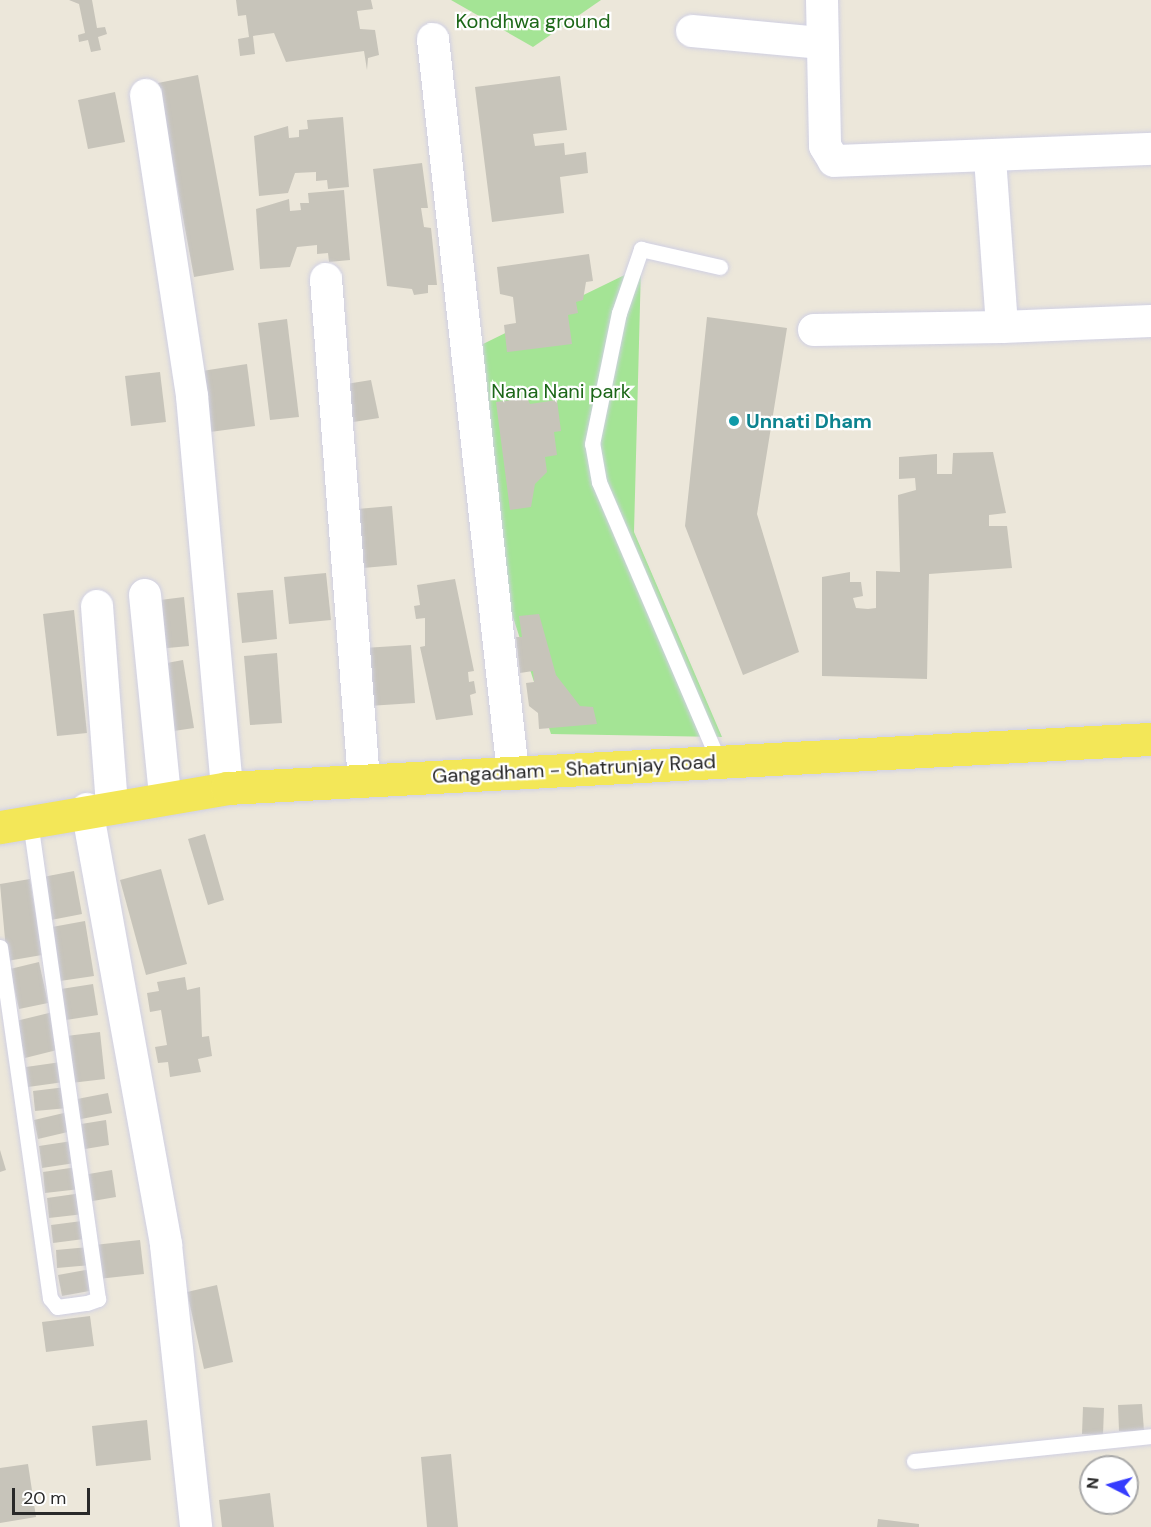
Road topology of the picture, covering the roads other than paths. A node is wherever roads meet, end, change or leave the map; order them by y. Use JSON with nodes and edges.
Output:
{"nodes":[{"id":1,"x":822,"y":0,"type":"edge"},
{"id":2,"x":692,"y":31,"type":"dead end"},
{"id":3,"x":433,"y":39,"type":"dead end"},
{"id":4,"x":822,"y":43,"type":"junction"},
{"id":5,"x":146,"y":95,"type":"dead end"},
{"id":6,"x":1151,"y":149,"type":"edge"},
{"id":7,"x":990,"y":158,"type":"junction"},
{"id":8,"x":720,"y":267,"type":"dead end"},
{"id":9,"x":326,"y":279,"type":"dead end"},
{"id":10,"x":1151,"y":321,"type":"edge"},
{"id":11,"x":1002,"y":327,"type":"junction"},
{"id":12,"x":814,"y":330,"type":"dead end"},
{"id":13,"x":145,"y":595,"type":"dead end"},
{"id":14,"x":98,"y":606,"type":"dead end"},
{"id":15,"x":1151,"y":739,"type":"edge"},
{"id":16,"x":719,"y":762,"type":"junction"},
{"id":17,"x":513,"y":772,"type":"junction"},
{"id":18,"x":364,"y":781,"type":"junction"},
{"id":19,"x":226,"y":788,"type":"junction"},
{"id":20,"x":165,"y":796,"type":"junction"},
{"id":21,"x":100,"y":807,"type":"junction"},
{"id":22,"x":15,"y":824,"type":"edge"},
{"id":23,"x":0,"y":947,"type":"edge"},
{"id":24,"x":1151,"y":1436,"type":"edge"},
{"id":25,"x":914,"y":1461,"type":"dead end"},
{"id":26,"x":196,"y":1527,"type":"edge"}],
"edges":[{"from":1,"to":4,"type":"street"},
{"from":2,"to":4,"type":"street"},
{"from":3,"to":17,"type":"street"},
{"from":4,"to":7,"type":"street"},
{"from":5,"to":19,"type":"street"},
{"from":6,"to":7,"type":"street"},
{"from":7,"to":11,"type":"street"},
{"from":8,"to":16,"type":"lane"},
{"from":9,"to":18,"type":"street"},
{"from":10,"to":11,"type":"street"},
{"from":11,"to":12,"type":"street"},
{"from":13,"to":20,"type":"street"},
{"from":14,"to":21,"type":"street"},
{"from":15,"to":16,"type":"main road","name":"Gangadham - Shatrunjay Road"},
{"from":16,"to":17,"type":"main road","name":"Gangadham - Shatrunjay Road"},
{"from":17,"to":18,"type":"main road","name":"Gangadham - Shatrunjay Road"},
{"from":18,"to":19,"type":"main road","name":"Gangadham - Shatrunjay Road"},
{"from":19,"to":20,"type":"main road","name":"Gangadham - Shatrunjay Road"},
{"from":20,"to":21,"type":"main road","name":"Gangadham - Shatrunjay Road"},
{"from":21,"to":22,"type":"main road","name":"Gangadham - Shatrunjay Road"},
{"from":21,"to":26,"type":"street"},
{"from":22,"to":23,"type":"lane"},
{"from":24,"to":25,"type":"lane"}]}
